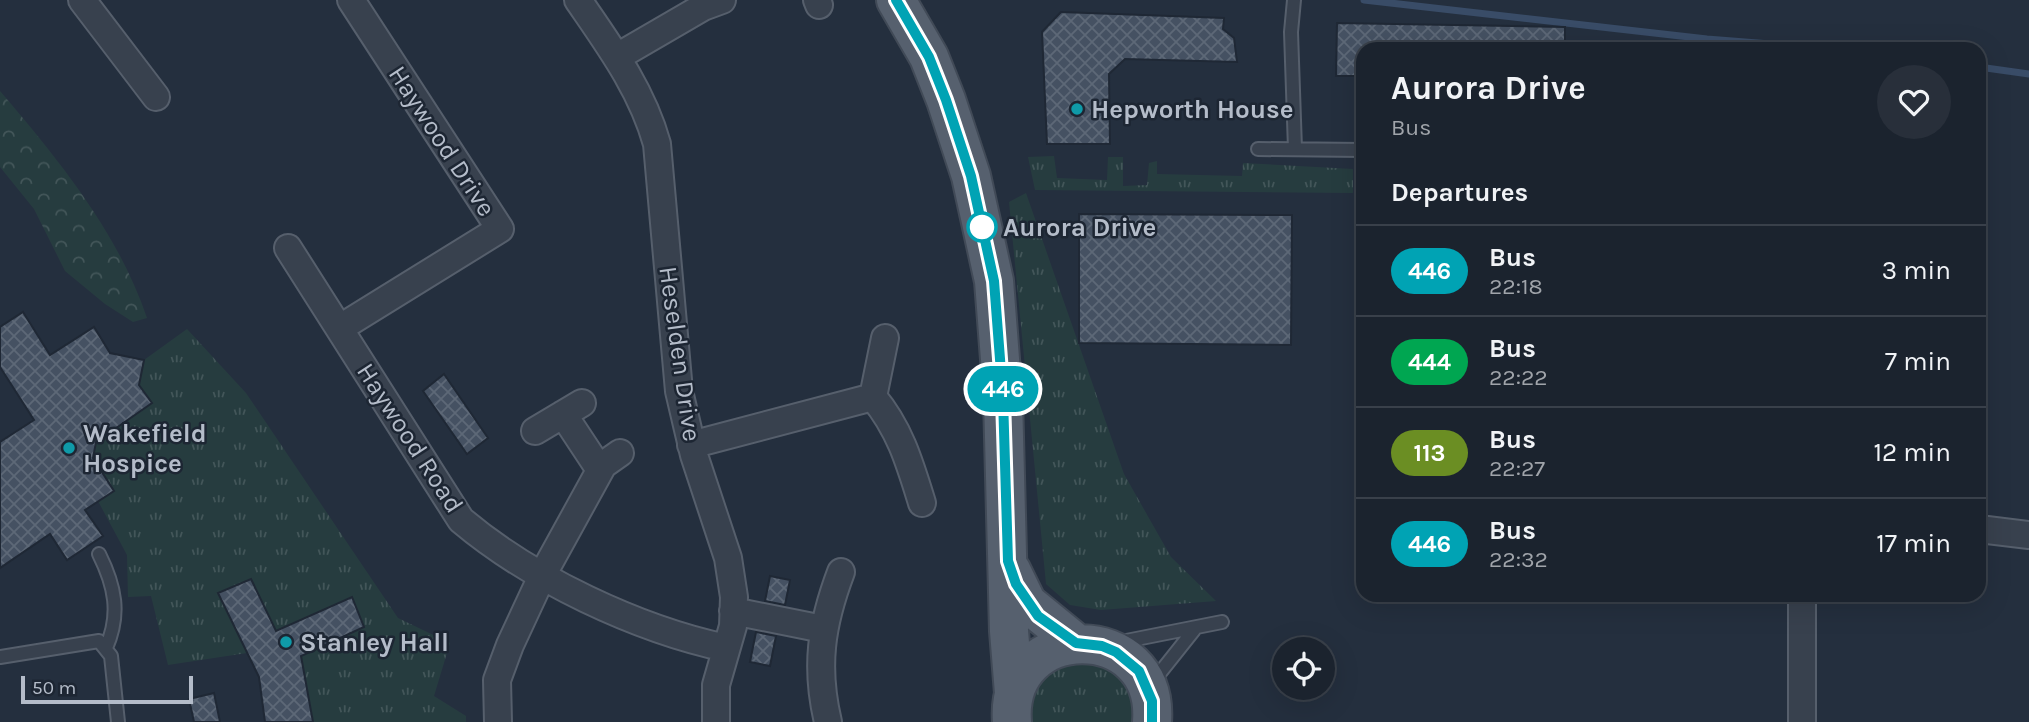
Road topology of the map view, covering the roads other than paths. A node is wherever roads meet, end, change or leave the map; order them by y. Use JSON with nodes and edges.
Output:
{"nodes":[{"id":1,"x":351,"y":0,"type":"edge"},
{"id":2,"x":578,"y":0,"type":"edge"},
{"id":3,"x":722,"y":0,"type":"edge"},
{"id":4,"x":896,"y":0,"type":"edge"},
{"id":5,"x":1294,"y":0,"type":"edge"},
{"id":6,"x":94,"y":4,"type":"edge"},
{"id":7,"x":617,"y":57,"type":"junction"},
{"id":8,"x":156,"y":97,"type":"dead end"},
{"id":9,"x":1258,"y":149,"type":"dead end"},
{"id":10,"x":1295,"y":149,"type":"junction"},
{"id":11,"x":1356,"y":150,"type":"edge"},
{"id":12,"x":288,"y":248,"type":"dead end"},
{"id":13,"x":340,"y":328,"type":"junction"},
{"id":14,"x":885,"y":338,"type":"dead end"},
{"id":15,"x":873,"y":397,"type":"junction"},
{"id":16,"x":535,"y":431,"type":"dead end"},
{"id":17,"x":691,"y":445,"type":"junction"},
{"id":18,"x":922,"y":503,"type":"dead end"},
{"id":19,"x":1986,"y":530,"type":"edge"},
{"id":20,"x":2029,"y":535,"type":"edge"},
{"id":21,"x":99,"y":554,"type":"dead end"},
{"id":22,"x":1008,"y":561,"type":"junction"},
{"id":23,"x":841,"y":572,"type":"dead end"},
{"id":24,"x":543,"y":575,"type":"junction"},
{"id":25,"x":1802,"y":602,"type":"edge"},
{"id":26,"x":733,"y":611,"type":"junction"},
{"id":27,"x":1222,"y":622,"type":"dead end"},
{"id":28,"x":823,"y":629,"type":"junction"},
{"id":29,"x":1194,"y":630,"type":"junction"},
{"id":30,"x":1089,"y":644,"type":"junction"},
{"id":31,"x":106,"y":648,"type":"junction"},
{"id":32,"x":726,"y":648,"type":"junction"},
{"id":33,"x":0,"y":657,"type":"edge"},
{"id":34,"x":1150,"y":705,"type":"edge"},
{"id":35,"x":1013,"y":708,"type":"edge"},
{"id":36,"x":118,"y":722,"type":"edge"},
{"id":37,"x":498,"y":722,"type":"edge"},
{"id":38,"x":716,"y":722,"type":"edge"},
{"id":39,"x":828,"y":722,"type":"edge"},
{"id":40,"x":1802,"y":722,"type":"edge"}],
"edges":[{"from":1,"to":13,"type":"street","name":"Haywood Drive"},
{"from":2,"to":7,"type":"street","name":"Heselden Drive"},
{"from":3,"to":7,"type":"street"},
{"from":4,"to":22,"type":"main road"},
{"from":5,"to":10,"type":"lane"},
{"from":6,"to":8,"type":"street"},
{"from":7,"to":17,"type":"street","name":"Heselden Drive"},
{"from":9,"to":10,"type":"lane"},
{"from":10,"to":11,"type":"lane"},
{"from":12,"to":13,"type":"street","name":"Haywood Road"},
{"from":13,"to":24,"type":"street","name":"Haywood Road"},
{"from":14,"to":15,"type":"street"},
{"from":15,"to":17,"type":"street"},
{"from":15,"to":18,"type":"street"},
{"from":16,"to":24,"type":"street"},
{"from":17,"to":26,"type":"street","name":"Heselden Drive"},
{"from":19,"to":20,"type":"street"},
{"from":21,"to":31,"type":"lane"},
{"from":22,"to":30,"type":"main road"},
{"from":22,"to":35,"type":"main road"},
{"from":23,"to":28,"type":"street"},
{"from":24,"to":32,"type":"street","name":"Haywood Road"},
{"from":24,"to":37,"type":"street"},
{"from":25,"to":40,"type":"street"},
{"from":26,"to":28,"type":"street"},
{"from":26,"to":32,"type":"street","name":"Heselden Drive"},
{"from":27,"to":29,"type":"lane"},
{"from":28,"to":39,"type":"street"},
{"from":29,"to":30,"type":"lane"},
{"from":29,"to":34,"type":"lane"},
{"from":30,"to":34,"type":"main road"},
{"from":30,"to":35,"type":"main road"},
{"from":31,"to":33,"type":"lane"},
{"from":31,"to":36,"type":"lane"},
{"from":32,"to":38,"type":"street","name":"Heselden Drive"}]}
